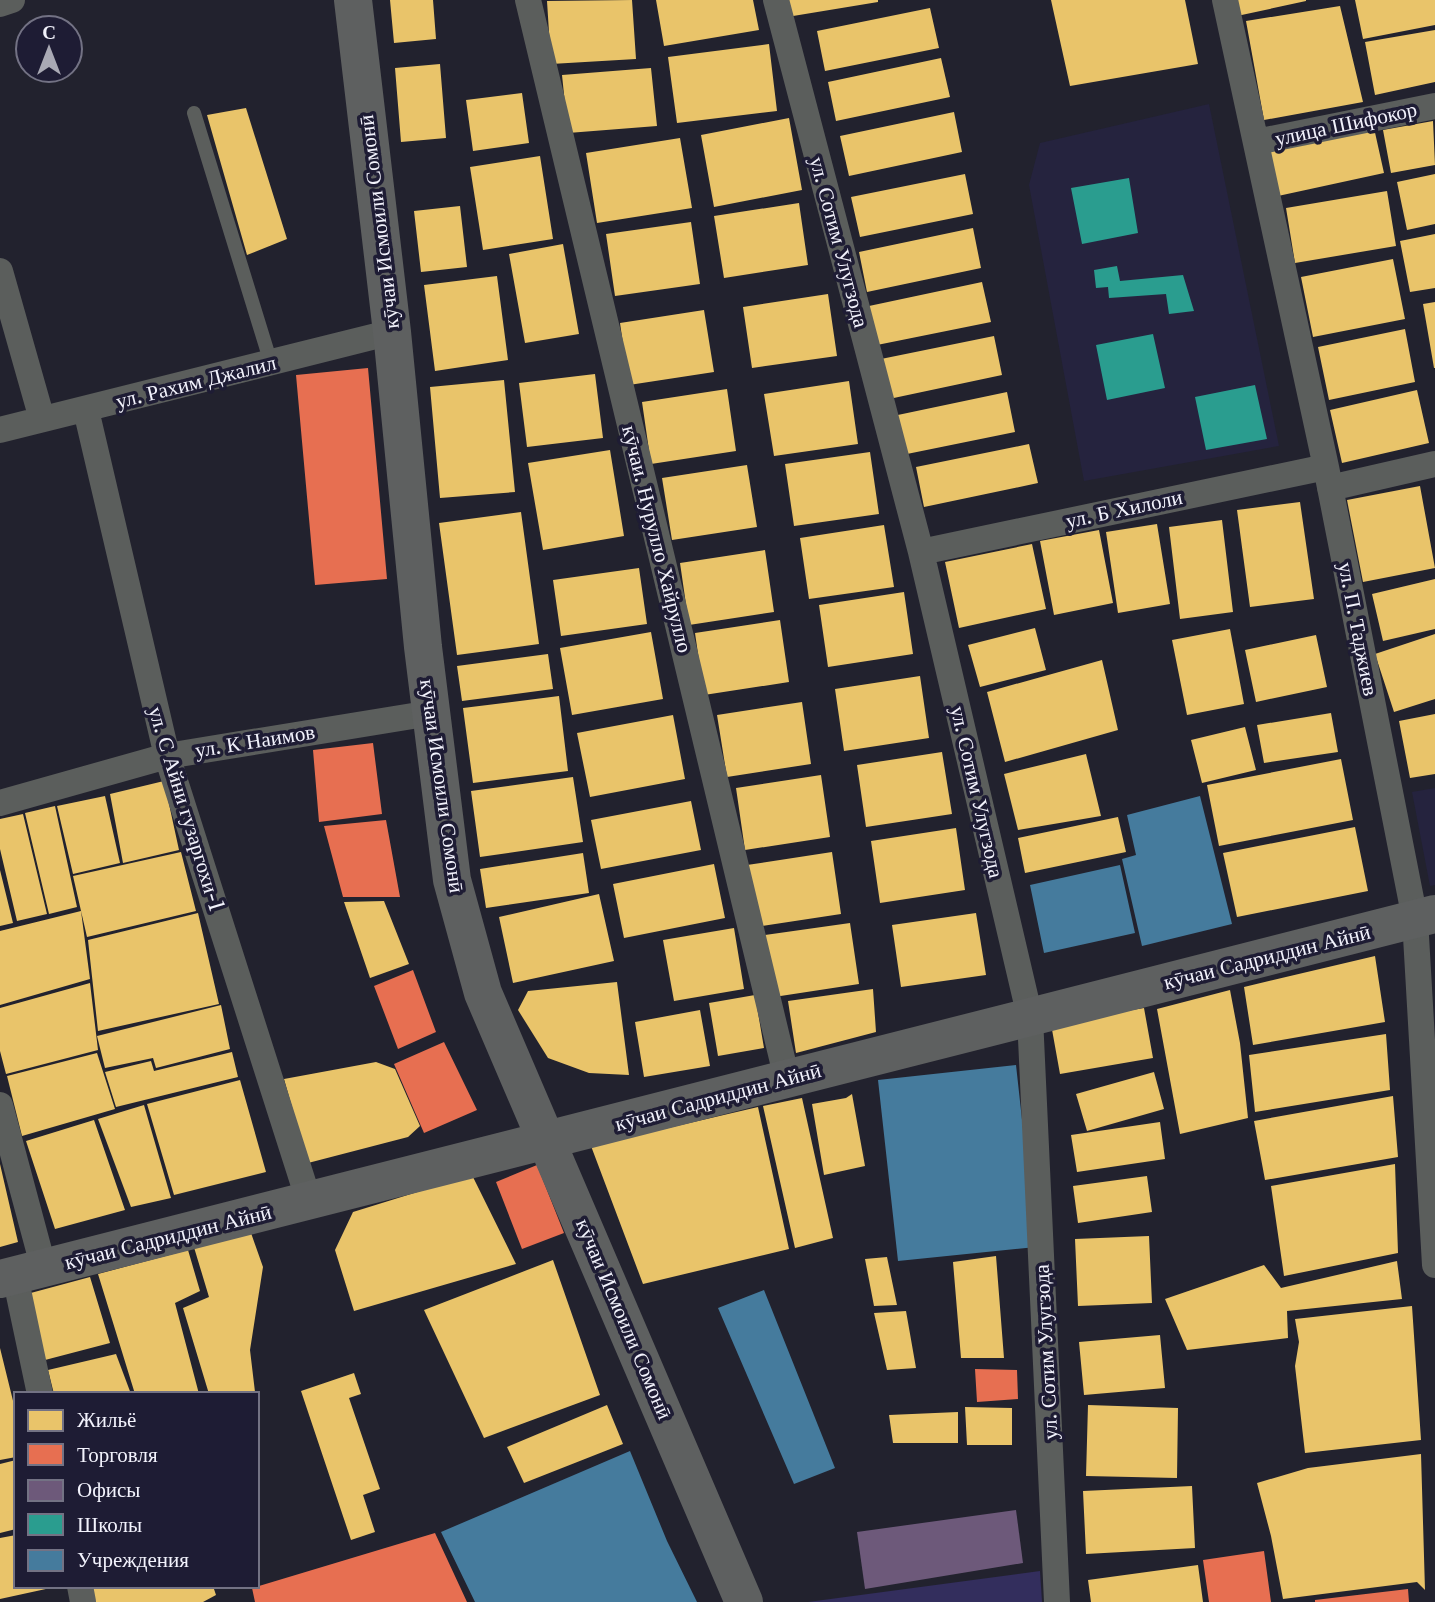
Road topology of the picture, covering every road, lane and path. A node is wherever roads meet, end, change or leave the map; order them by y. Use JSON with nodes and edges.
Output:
{"nodes":[{"id":1,"x":12,"y":0,"type":"edge"},
{"id":2,"x":353,"y":0,"type":"edge"},
{"id":3,"x":528,"y":0,"type":"edge"},
{"id":4,"x":776,"y":0,"type":"edge"},
{"id":5,"x":1225,"y":0,"type":"edge"},
{"id":6,"x":0,"y":4,"type":"edge"},
{"id":7,"x":1435,"y":106,"type":"edge"},
{"id":8,"x":194,"y":113,"type":"dead end"},
{"id":9,"x":1256,"y":142,"type":"junction"},
{"id":10,"x":0,"y":271,"type":"edge"},
{"id":11,"x":392,"y":332,"type":"junction"},
{"id":12,"x":271,"y":363,"type":"junction"},
{"id":13,"x":86,"y":410,"type":"junction"},
{"id":14,"x":42,"y":419,"type":"junction"},
{"id":15,"x":0,"y":430,"type":"edge"},
{"id":16,"x":1435,"y":464,"type":"edge"},
{"id":17,"x":1328,"y":477,"type":"junction"},
{"id":18,"x":920,"y":552,"type":"junction"},
{"id":19,"x":431,"y":713,"type":"junction"},
{"id":20,"x":167,"y":756,"type":"junction"},
{"id":21,"x":0,"y":803,"type":"edge"},
{"id":22,"x":1425,"y":917,"type":"edge"},
{"id":23,"x":1030,"y":1017,"type":"junction"},
{"id":24,"x":787,"y":1079,"type":"junction"},
{"id":25,"x":0,"y":1105,"type":"edge"},
{"id":26,"x":547,"y":1142,"type":"junction"},
{"id":27,"x":309,"y":1202,"type":"junction"},
{"id":28,"x":1435,"y":1262,"type":"edge"},
{"id":29,"x":20,"y":1275,"type":"edge"},
{"id":30,"x":40,"y":1392,"type":"edge"},
{"id":31,"x":744,"y":1602,"type":"edge"},
{"id":32,"x":1057,"y":1602,"type":"edge"}],
"edges":[{"from":1,"to":6,"type":"street"},
{"from":2,"to":11,"type":"street","name":"кӯчаи Исмоили Сомонӣ"},
{"from":3,"to":24,"type":"street","name":"кӯчаи. Нурулло Хайрулло"},
{"from":4,"to":18,"type":"street","name":"ул. Сотим Улугзода"},
{"from":5,"to":9,"type":"street","name":"ул. П. Таджиев"},
{"from":7,"to":9,"type":"street","name":"улица Шифокор"},
{"from":8,"to":12,"type":"lane"},
{"from":9,"to":17,"type":"street","name":"ул. П. Таджиев"},
{"from":10,"to":14,"type":"street"},
{"from":11,"to":12,"type":"street","name":"ул. Рахим Джалил"},
{"from":11,"to":19,"type":"street","name":"кӯчаи Исмоили Сомонӣ"},
{"from":12,"to":13,"type":"street","name":"ул. Рахим Джалил"},
{"from":13,"to":14,"type":"street","name":"ул. Рахим Джалил"},
{"from":13,"to":20,"type":"street","name":"ул. С Айни гузаргохи-1"},
{"from":14,"to":15,"type":"street","name":"ул. Рахим Джалил"},
{"from":16,"to":17,"type":"street","name":"ул. Б Хилоли"},
{"from":17,"to":18,"type":"street","name":"ул. Б Хилоли"},
{"from":17,"to":22,"type":"street","name":"ул. П. Таджиев"},
{"from":18,"to":23,"type":"street","name":"ул. Сотим Улугзода"},
{"from":19,"to":20,"type":"street","name":"ул. К Наимов"},
{"from":19,"to":26,"type":"street","name":"кӯчаи Исмоили Сомонӣ"},
{"from":20,"to":21,"type":"street","name":"ул. К Наимов"},
{"from":20,"to":27,"type":"street","name":"ул. С Айни гузаргохи-1"},
{"from":22,"to":23,"type":"street","name":"кӯчаи Садриддин Айнӣ"},
{"from":22,"to":28,"type":"street","name":"ул. П. Таджиев"},
{"from":23,"to":24,"type":"street","name":"кӯчаи Садриддин Айнӣ"},
{"from":23,"to":32,"type":"street","name":"ул. Сотим Улугзода"},
{"from":24,"to":26,"type":"street","name":"кӯчаи Садриддин Айнӣ"},
{"from":25,"to":29,"type":"street"},
{"from":26,"to":27,"type":"street","name":"кӯчаи Садриддин Айнӣ"},
{"from":26,"to":31,"type":"street","name":"кӯчаи Исмоили Сомонӣ"},
{"from":27,"to":29,"type":"street","name":"кӯчаи Садриддин Айнӣ"},
{"from":29,"to":30,"type":"street"}]}
